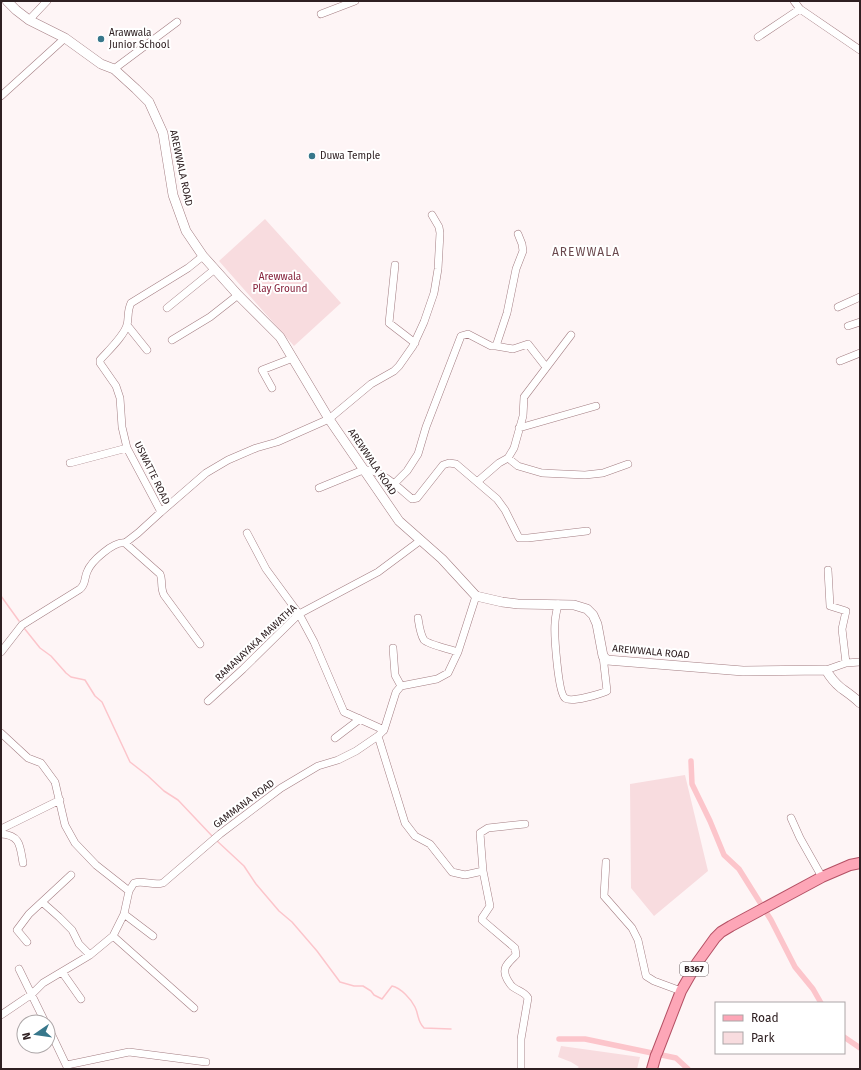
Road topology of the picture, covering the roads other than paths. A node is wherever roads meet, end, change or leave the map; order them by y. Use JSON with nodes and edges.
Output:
{"nodes":[{"id":1,"x":7,"y":1,"type":"edge"},
{"id":2,"x":47,"y":1,"type":"edge"},
{"id":3,"x":355,"y":1,"type":"edge"},
{"id":4,"x":794,"y":1,"type":"edge"},
{"id":5,"x":800,"y":9,"type":"junction"},
{"id":6,"x":321,"y":14,"type":"dead end"},
{"id":7,"x":28,"y":20,"type":"junction"},
{"id":8,"x":177,"y":22,"type":"dead end"},
{"id":9,"x":758,"y":37,"type":"dead end"},
{"id":10,"x":65,"y":38,"type":"junction"},
{"id":11,"x":860,"y":50,"type":"edge"},
{"id":12,"x":114,"y":69,"type":"junction"},
{"id":13,"x":1,"y":96,"type":"edge"},
{"id":14,"x":432,"y":215,"type":"dead end"},
{"id":15,"x":518,"y":234,"type":"dead end"},
{"id":16,"x":203,"y":256,"type":"junction"},
{"id":17,"x":395,"y":264,"type":"dead end"},
{"id":18,"x":215,"y":269,"type":"junction"},
{"id":19,"x":238,"y":295,"type":"junction"},
{"id":20,"x":860,"y":297,"type":"edge"},
{"id":21,"x":838,"y":307,"type":"dead end"},
{"id":22,"x":167,"y":308,"type":"dead end"},
{"id":23,"x":860,"y":322,"type":"edge"},
{"id":24,"x":127,"y":325,"type":"junction"},
{"id":25,"x":848,"y":326,"type":"dead end"},
{"id":26,"x":572,"y":335,"type":"dead end"},
{"id":27,"x":172,"y":340,"type":"dead end"},
{"id":28,"x":415,"y":342,"type":"junction"},
{"id":29,"x":496,"y":346,"type":"junction"},
{"id":30,"x":147,"y":350,"type":"dead end"},
{"id":31,"x":860,"y":355,"type":"edge"},
{"id":32,"x":293,"y":358,"type":"junction"},
{"id":33,"x":840,"y":361,"type":"dead end"},
{"id":34,"x":546,"y":367,"type":"junction"},
{"id":35,"x":272,"y":388,"type":"dead end"},
{"id":36,"x":596,"y":406,"type":"dead end"},
{"id":37,"x":329,"y":419,"type":"junction"},
{"id":38,"x":520,"y":428,"type":"junction"},
{"id":39,"x":127,"y":448,"type":"junction"},
{"id":40,"x":508,"y":458,"type":"junction"},
{"id":41,"x":70,"y":464,"type":"dead end"},
{"id":42,"x":628,"y":464,"type":"dead end"},
{"id":43,"x":363,"y":470,"type":"junction"},
{"id":44,"x":477,"y":482,"type":"junction"},
{"id":45,"x":394,"y":484,"type":"junction"},
{"id":46,"x":319,"y":488,"type":"dead end"},
{"id":47,"x":161,"y":512,"type":"junction"},
{"id":48,"x":587,"y":531,"type":"dead end"},
{"id":49,"x":247,"y":533,"type":"dead end"},
{"id":50,"x":421,"y":540,"type":"junction"},
{"id":51,"x":125,"y":543,"type":"junction"},
{"id":52,"x":828,"y":570,"type":"dead end"},
{"id":53,"x":476,"y":596,"type":"junction"},
{"id":54,"x":558,"y":604,"type":"junction"},
{"id":55,"x":299,"y":614,"type":"junction"},
{"id":56,"x":418,"y":618,"type":"dead end"},
{"id":57,"x":200,"y":644,"type":"dead end"},
{"id":58,"x":393,"y":648,"type":"dead end"},
{"id":59,"x":1,"y":652,"type":"edge"},
{"id":60,"x":458,"y":652,"type":"junction"},
{"id":61,"x":603,"y":656,"type":"junction"},
{"id":62,"x":860,"y":662,"type":"edge"},
{"id":63,"x":846,"y":663,"type":"junction"},
{"id":64,"x":826,"y":670,"type":"junction"},
{"id":65,"x":401,"y":686,"type":"junction"},
{"id":66,"x":208,"y":701,"type":"dead end"},
{"id":67,"x":860,"y":703,"type":"edge"},
{"id":68,"x":360,"y":719,"type":"junction"},
{"id":69,"x":384,"y":730,"type":"junction"},
{"id":70,"x":1,"y":733,"type":"edge"},
{"id":71,"x":378,"y":736,"type":"junction"},
{"id":72,"x":335,"y":738,"type":"dead end"},
{"id":73,"x":60,"y":800,"type":"junction"},
{"id":74,"x":791,"y":818,"type":"dead end"},
{"id":75,"x":525,"y":824,"type":"dead end"},
{"id":76,"x":1,"y":829,"type":"edge"},
{"id":77,"x":1,"y":834,"type":"edge"},
{"id":78,"x":606,"y":862,"type":"dead end"},
{"id":79,"x":23,"y":863,"type":"dead end"},
{"id":80,"x":860,"y":863,"type":"edge"},
{"id":81,"x":483,"y":871,"type":"junction"},
{"id":82,"x":71,"y":875,"type":"dead end"},
{"id":83,"x":822,"y":878,"type":"junction"},
{"id":84,"x":129,"y":891,"type":"junction"},
{"id":85,"x":42,"y":902,"type":"junction"},
{"id":86,"x":124,"y":914,"type":"junction"},
{"id":87,"x":112,"y":936,"type":"junction"},
{"id":88,"x":153,"y":936,"type":"dead end"},
{"id":89,"x":27,"y":942,"type":"dead end"},
{"id":90,"x":90,"y":955,"type":"junction"},
{"id":91,"x":19,"y":969,"type":"dead end"},
{"id":92,"x":62,"y":972,"type":"junction"},
{"id":93,"x":681,"y":991,"type":"junction"},
{"id":94,"x":32,"y":994,"type":"junction"},
{"id":95,"x":81,"y":999,"type":"dead end"},
{"id":96,"x":194,"y":1008,"type":"dead end"},
{"id":97,"x":42,"y":1014,"type":"edge"},
{"id":98,"x":1,"y":1015,"type":"edge"},
{"id":99,"x":56,"y":1044,"type":"edge"},
{"id":100,"x":206,"y":1062,"type":"dead end"},
{"id":101,"x":67,"y":1067,"type":"edge"},
{"id":102,"x":520,"y":1069,"type":"edge"},
{"id":103,"x":652,"y":1069,"type":"edge"}],
"edges":[{"from":1,"to":7,"type":"street","name":"AREWWALA ROAD"},
{"from":2,"to":7,"type":"street"},
{"from":3,"to":6,"type":"street"},
{"from":4,"to":5,"type":"street"},
{"from":5,"to":9,"type":"street"},
{"from":5,"to":11,"type":"street"},
{"from":7,"to":10,"type":"street","name":"AREWWALA ROAD"},
{"from":8,"to":12,"type":"street"},
{"from":10,"to":12,"type":"street","name":"AREWWALA ROAD"},
{"from":10,"to":13,"type":"street"},
{"from":12,"to":16,"type":"street","name":"AREWWALA ROAD"},
{"from":14,"to":28,"type":"street"},
{"from":15,"to":29,"type":"street"},
{"from":16,"to":18,"type":"street","name":"AREWWALA ROAD"},
{"from":16,"to":24,"type":"street","name":"USWATTE ROAD"},
{"from":17,"to":28,"type":"street"},
{"from":18,"to":19,"type":"street","name":"AREWWALA ROAD"},
{"from":18,"to":22,"type":"street"},
{"from":19,"to":27,"type":"street"},
{"from":19,"to":32,"type":"street","name":"AREWWALA ROAD"},
{"from":20,"to":21,"type":"street"},
{"from":23,"to":25,"type":"street"},
{"from":24,"to":30,"type":"street"},
{"from":24,"to":39,"type":"street","name":"USWATTE ROAD"},
{"from":26,"to":34,"type":"street"},
{"from":28,"to":37,"type":"street"},
{"from":29,"to":34,"type":"street"},
{"from":29,"to":45,"type":"street"},
{"from":31,"to":33,"type":"street"},
{"from":32,"to":35,"type":"street"},
{"from":32,"to":37,"type":"street","name":"AREWWALA ROAD"},
{"from":34,"to":38,"type":"street"},
{"from":36,"to":38,"type":"street"},
{"from":37,"to":43,"type":"street","name":"AREWWALA ROAD"},
{"from":37,"to":47,"type":"street"},
{"from":38,"to":40,"type":"street"},
{"from":39,"to":41,"type":"street"},
{"from":39,"to":47,"type":"street","name":"USWATTE ROAD"},
{"from":40,"to":42,"type":"street"},
{"from":40,"to":44,"type":"street"},
{"from":43,"to":45,"type":"street"},
{"from":43,"to":46,"type":"street"},
{"from":43,"to":50,"type":"street","name":"AREWWALA ROAD"},
{"from":44,"to":45,"type":"street"},
{"from":44,"to":48,"type":"street"},
{"from":47,"to":51,"type":"street","name":"USWATTE ROAD"},
{"from":49,"to":55,"type":"street"},
{"from":50,"to":53,"type":"street","name":"AREWWALA ROAD"},
{"from":50,"to":55,"type":"street","name":"RAMANAYAKA MAWATHA"},
{"from":51,"to":57,"type":"street"},
{"from":51,"to":59,"type":"street","name":"USWATTE ROAD"},
{"from":52,"to":63,"type":"street"},
{"from":53,"to":54,"type":"street","name":"AREWWALA ROAD"},
{"from":53,"to":60,"type":"street"},
{"from":54,"to":61,"type":"street","name":"AREWWALA ROAD"},
{"from":54,"to":61,"type":"street"},
{"from":55,"to":66,"type":"street","name":"RAMANAYAKA MAWATHA"},
{"from":55,"to":68,"type":"street"},
{"from":56,"to":60,"type":"street"},
{"from":58,"to":65,"type":"street"},
{"from":60,"to":65,"type":"street"},
{"from":61,"to":64,"type":"street","name":"AREWWALA ROAD"},
{"from":62,"to":63,"type":"street"},
{"from":63,"to":64,"type":"street"},
{"from":64,"to":67,"type":"street"},
{"from":65,"to":69,"type":"street","name":"GAMMANA ROAD"},
{"from":68,"to":69,"type":"street"},
{"from":68,"to":72,"type":"street"},
{"from":69,"to":71,"type":"street","name":"GAMMANA ROAD"},
{"from":70,"to":73,"type":"street"},
{"from":71,"to":81,"type":"street"},
{"from":71,"to":84,"type":"street","name":"GAMMANA ROAD"},
{"from":73,"to":76,"type":"street"},
{"from":73,"to":84,"type":"street"},
{"from":74,"to":83,"type":"street"},
{"from":75,"to":81,"type":"street"},
{"from":77,"to":79,"type":"street"},
{"from":78,"to":93,"type":"street"},
{"from":80,"to":83,"type":"main road","number":"B367"},
{"from":81,"to":102,"type":"street"},
{"from":82,"to":85,"type":"street"},
{"from":83,"to":93,"type":"main road","number":"B367"},
{"from":84,"to":86,"type":"street"},
{"from":85,"to":89,"type":"street"},
{"from":85,"to":90,"type":"street"},
{"from":86,"to":87,"type":"street"},
{"from":86,"to":88,"type":"street"},
{"from":87,"to":90,"type":"street"},
{"from":87,"to":96,"type":"street"},
{"from":90,"to":92,"type":"street"},
{"from":91,"to":94,"type":"street"},
{"from":92,"to":94,"type":"street"},
{"from":92,"to":95,"type":"street"},
{"from":93,"to":103,"type":"main road","number":"B367"},
{"from":94,"to":97,"type":"street"},
{"from":94,"to":98,"type":"street"},
{"from":99,"to":101,"type":"street"},
{"from":100,"to":101,"type":"street"}]}
